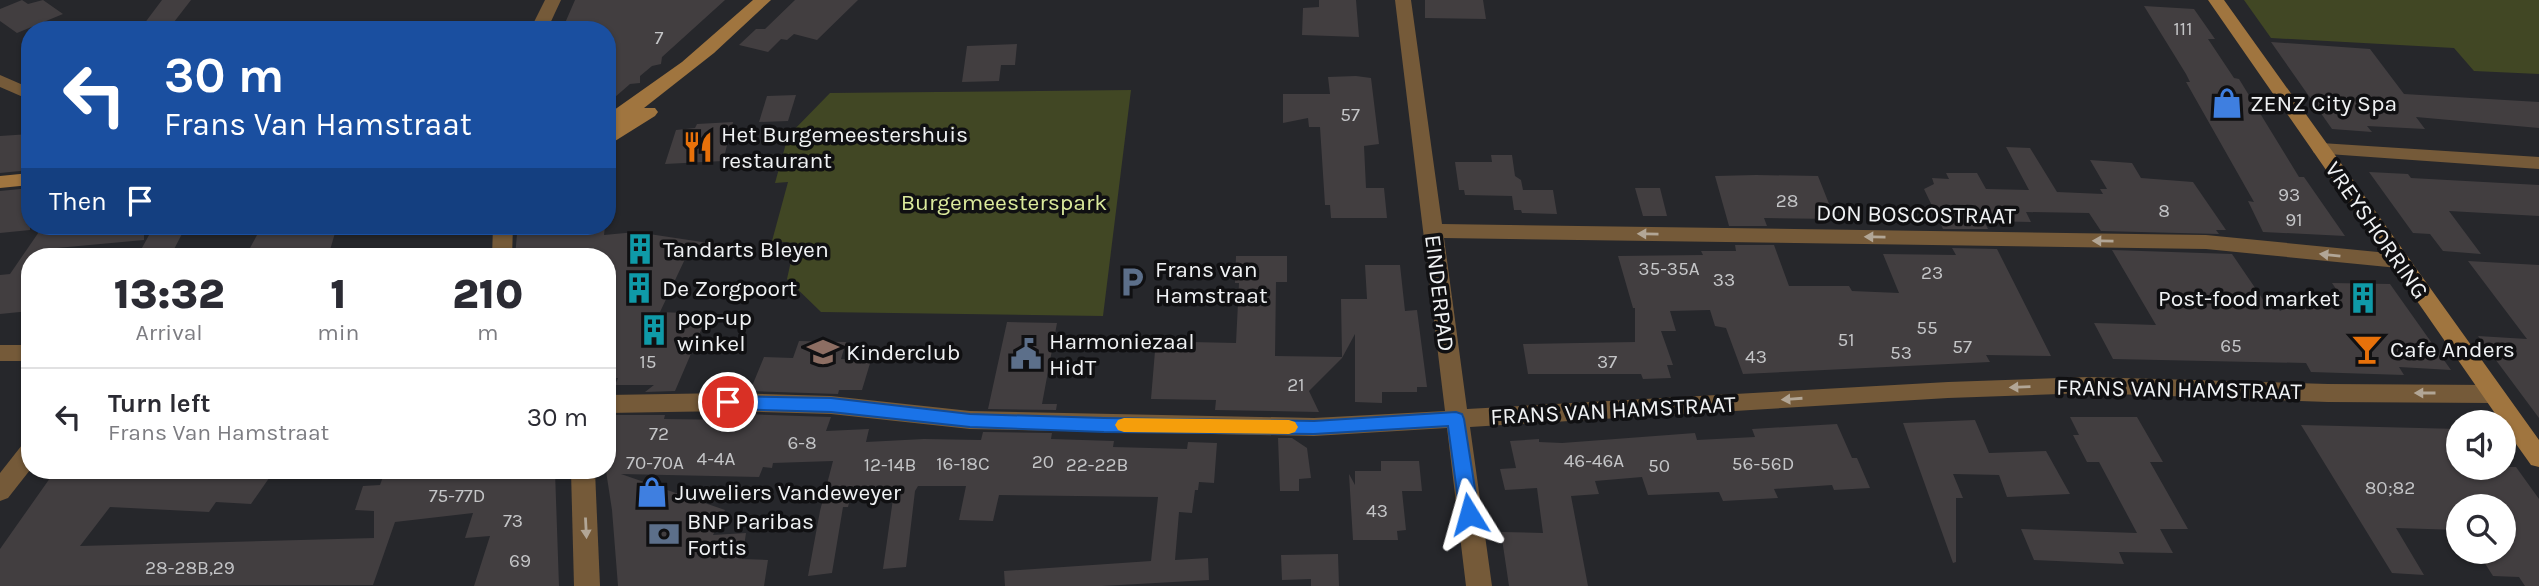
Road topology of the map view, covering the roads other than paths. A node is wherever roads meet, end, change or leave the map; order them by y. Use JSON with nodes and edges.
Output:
{"nodes":[{"id":1,"x":552,"y":0,"type":"edge"},
{"id":2,"x":763,"y":0,"type":"edge"},
{"id":3,"x":1403,"y":0,"type":"edge"},
{"id":4,"x":2216,"y":0,"type":"edge"},
{"id":5,"x":542,"y":21,"type":"edge"},
{"id":6,"x":694,"y":64,"type":"junction"},
{"id":7,"x":0,"y":80,"type":"edge"},
{"id":8,"x":21,"y":90,"type":"edge"},
{"id":9,"x":616,"y":118,"type":"edge"},
{"id":10,"x":616,"y":135,"type":"edge"},
{"id":11,"x":2321,"y":149,"type":"junction"},
{"id":12,"x":2539,"y":163,"type":"edge"},
{"id":13,"x":21,"y":180,"type":"edge"},
{"id":14,"x":0,"y":182,"type":"edge"},
{"id":15,"x":1432,"y":232,"type":"junction"},
{"id":16,"x":2398,"y":261,"type":"junction"},
{"id":17,"x":0,"y":353,"type":"edge"},
{"id":18,"x":21,"y":353,"type":"edge"},
{"id":19,"x":2493,"y":394,"type":"junction"},
{"id":20,"x":616,"y":404,"type":"edge"},
{"id":21,"x":1456,"y":419,"type":"junction"},
{"id":22,"x":2539,"y":458,"type":"edge"},
{"id":23,"x":21,"y":464,"type":"edge"},
{"id":24,"x":583,"y":479,"type":"edge"},
{"id":25,"x":0,"y":491,"type":"edge"},
{"id":26,"x":587,"y":586,"type":"edge"},
{"id":27,"x":1479,"y":586,"type":"edge"}],
"edges":[{"from":1,"to":5,"type":"street"},
{"from":2,"to":6,"type":"main road"},
{"from":3,"to":15,"type":"street","name":"EINDERPAD"},
{"from":4,"to":11,"type":"main road","name":"VREYSHORRING"},
{"from":6,"to":9,"type":"main road"},
{"from":6,"to":10,"type":"main road"},
{"from":7,"to":8,"type":"street"},
{"from":11,"to":12,"type":"street"},
{"from":11,"to":16,"type":"main road","name":"VREYSHORRING"},
{"from":13,"to":14,"type":"main road"},
{"from":16,"to":15,"type":"street","name":"DON BOSCOSTRAAT","one_way":true},
{"from":15,"to":21,"type":"street","name":"EINDERPAD"},
{"from":16,"to":19,"type":"main road","name":"VREYSHORRING"},
{"from":17,"to":18,"type":"street"},
{"from":19,"to":21,"type":"street","name":"FRANS VAN HAMSTRAAT","one_way":true},
{"from":19,"to":22,"type":"main road","name":"VREYSHORRING"},
{"from":20,"to":21,"type":"street","name":"FRANS VAN HAMSTRAAT"},
{"from":21,"to":27,"type":"street","name":"EINDERPAD"},
{"from":23,"to":25,"type":"street"},
{"from":24,"to":26,"type":"street","one_way":true}]}
